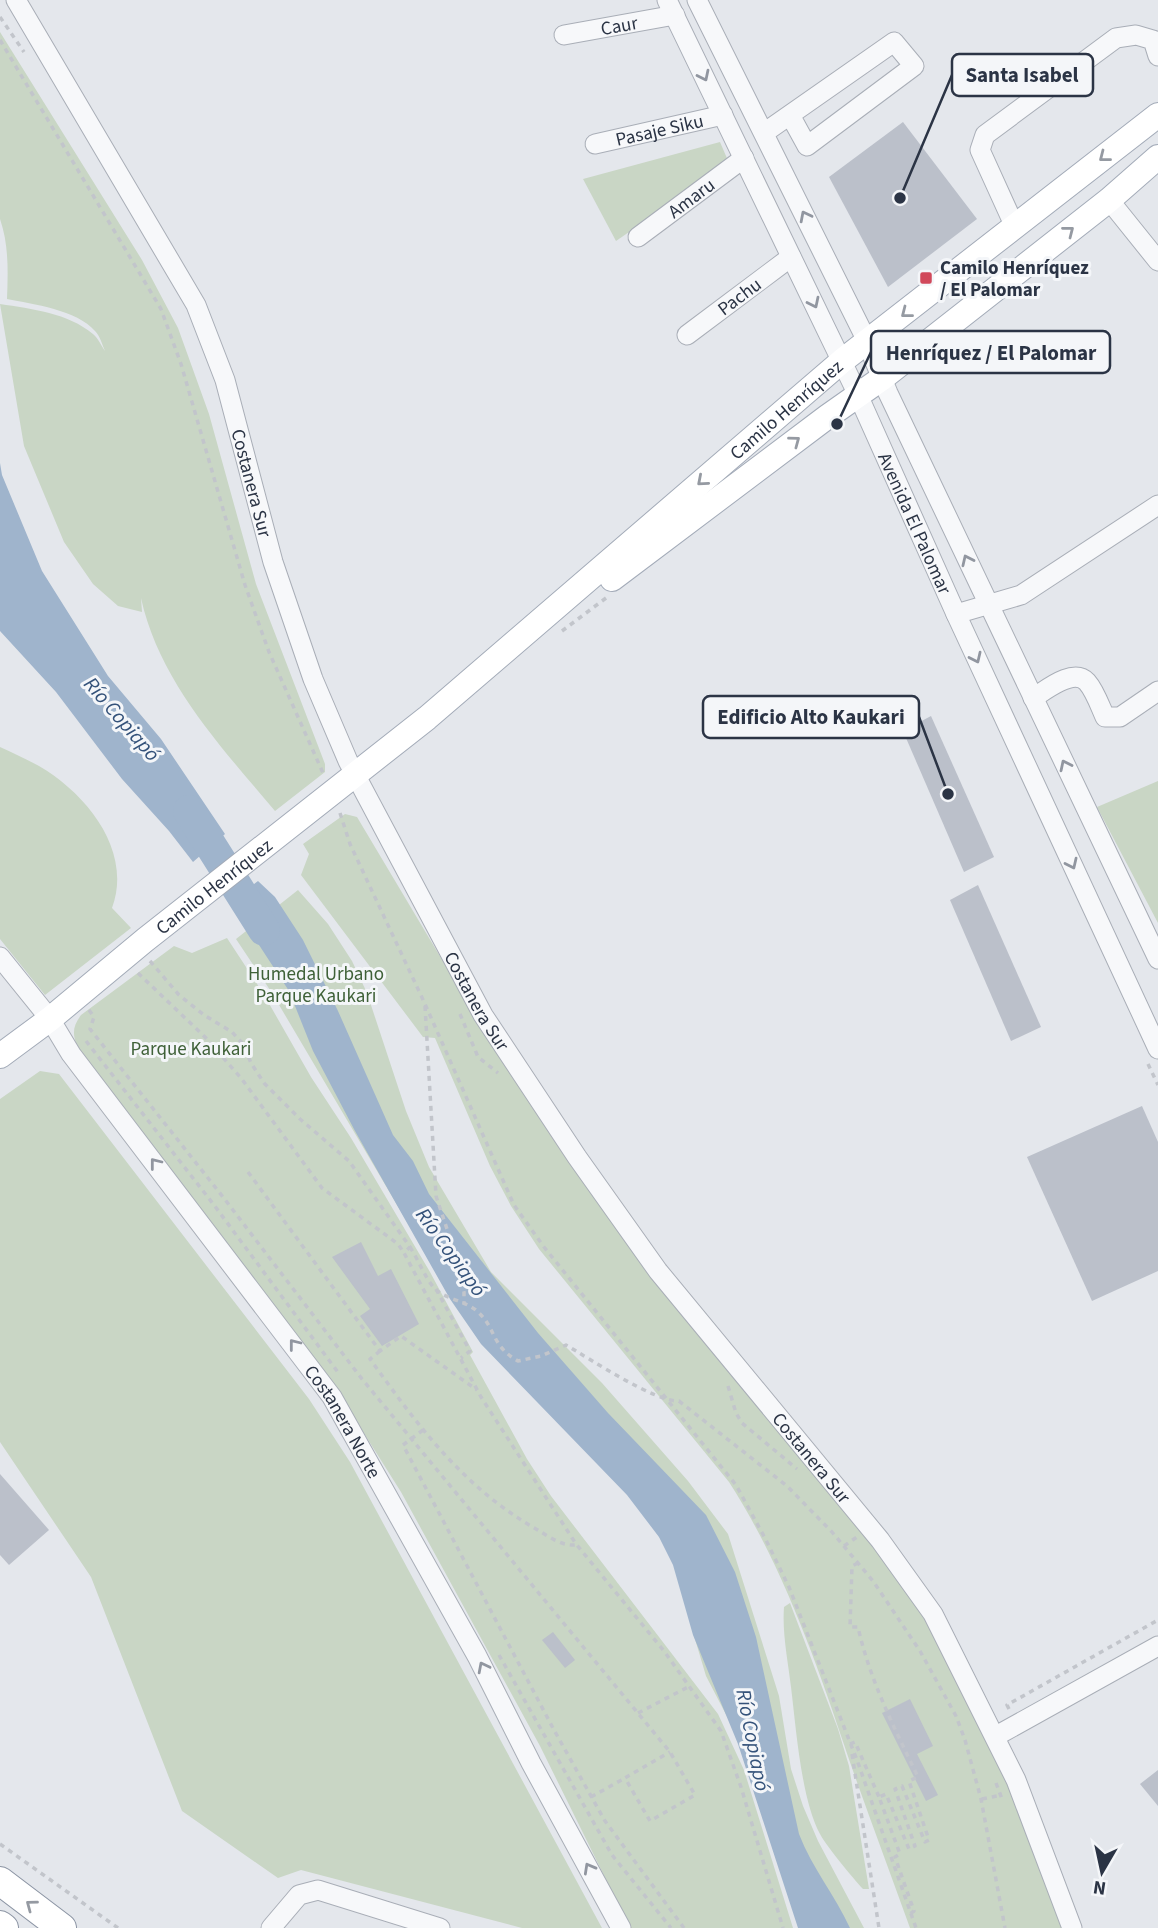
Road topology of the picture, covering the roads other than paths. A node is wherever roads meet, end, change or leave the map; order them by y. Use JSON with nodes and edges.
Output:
{"nodes":[{"id":1,"x":16,"y":0,"type":"edge"},
{"id":2,"x":697,"y":0,"type":"edge"},
{"id":3,"x":671,"y":7,"type":"edge"},
{"id":4,"x":564,"y":35,"type":"dead end"},
{"id":5,"x":1158,"y":56,"type":"edge"},
{"id":6,"x":723,"y":115,"type":"junction"},
{"id":7,"x":790,"y":115,"type":"junction"},
{"id":8,"x":1157,"y":117,"type":"edge"},
{"id":9,"x":764,"y":133,"type":"junction"},
{"id":10,"x":595,"y":144,"type":"dead end"},
{"id":11,"x":1158,"y":157,"type":"edge"},
{"id":12,"x":744,"y":158,"type":"junction"},
{"id":13,"x":1109,"y":200,"type":"junction"},
{"id":14,"x":1015,"y":227,"type":"junction"},
{"id":15,"x":638,"y":237,"type":"dead end"},
{"id":16,"x":792,"y":257,"type":"junction"},
{"id":17,"x":1158,"y":261,"type":"edge"},
{"id":18,"x":687,"y":335,"type":"dead end"},
{"id":19,"x":867,"y":343,"type":"junction"},
{"id":20,"x":842,"y":361,"type":"junction"},
{"id":21,"x":881,"y":379,"type":"junction"},
{"id":22,"x":858,"y":395,"type":"junction"},
{"id":23,"x":1158,"y":505,"type":"edge"},
{"id":24,"x":988,"y":606,"type":"junction"},
{"id":25,"x":956,"y":614,"type":"junction"},
{"id":26,"x":1158,"y":691,"type":"edge"},
{"id":27,"x":1032,"y":698,"type":"junction"},
{"id":28,"x":427,"y":718,"type":"junction"},
{"id":29,"x":356,"y":776,"type":"junction"},
{"id":30,"x":0,"y":957,"type":"edge"},
{"id":31,"x":1158,"y":959,"type":"edge"},
{"id":32,"x":50,"y":1019,"type":"junction"},
{"id":33,"x":1158,"y":1049,"type":"edge"},
{"id":34,"x":0,"y":1056,"type":"edge"},
{"id":35,"x":1158,"y":1646,"type":"edge"},
{"id":36,"x":996,"y":1736,"type":"junction"},
{"id":37,"x":0,"y":1881,"type":"edge"},
{"id":38,"x":0,"y":1925,"type":"edge"},
{"id":39,"x":4,"y":1928,"type":"edge"},
{"id":40,"x":62,"y":1928,"type":"edge"},
{"id":41,"x":271,"y":1928,"type":"edge"},
{"id":42,"x":440,"y":1928,"type":"edge"},
{"id":43,"x":621,"y":1928,"type":"edge"},
{"id":44,"x":1072,"y":1928,"type":"edge"}],
"edges":[{"from":1,"to":29,"type":"street","name":"Costanera Sur"},
{"from":2,"to":9,"type":"street","name":"Avenida El Palomar"},
{"from":3,"to":4,"type":"street","name":"Caur"},
{"from":3,"to":6,"type":"street","name":"Avenida El Palomar","one_way":true},
{"from":5,"to":14,"type":"street"},
{"from":6,"to":10,"type":"street","name":"Pasaje Siku"},
{"from":6,"to":12,"type":"street","name":"Avenida El Palomar"},
{"from":7,"to":7,"type":"street"},
{"from":7,"to":9,"type":"street"},
{"from":8,"to":14,"type":"main road","name":"Camilo Henríquez","one_way":true},
{"from":19,"to":9,"type":"street","name":"Avenida El Palomar","one_way":true},
{"from":11,"to":13,"type":"main road","name":"Camilo Henríquez"},
{"from":12,"to":15,"type":"street","name":"Amaru"},
{"from":12,"to":16,"type":"street","name":"Avenida El Palomar"},
{"from":13,"to":17,"type":"street"},
{"from":21,"to":13,"type":"main road","name":"Camilo Henríquez","one_way":true},
{"from":14,"to":19,"type":"main road","name":"Camilo Henríquez","one_way":true},
{"from":16,"to":18,"type":"street","name":"Pachu"},
{"from":16,"to":20,"type":"street","name":"Avenida El Palomar","one_way":true},
{"from":19,"to":20,"type":"main road","name":"Camilo Henríquez"},
{"from":19,"to":21,"type":"street","name":"Avenida El Palomar"},
{"from":20,"to":22,"type":"street","name":"Avenida El Palomar"},
{"from":20,"to":28,"type":"main road","name":"Camilo Henríquez","one_way":true},
{"from":21,"to":22,"type":"main road","name":"Camilo Henríquez"},
{"from":24,"to":21,"type":"street","name":"Avenida El Palomar","one_way":true},
{"from":22,"to":25,"type":"street","name":"Avenida El Palomar"},
{"from":28,"to":22,"type":"main road","name":"Camilo Henríquez","one_way":true},
{"from":23,"to":24,"type":"street"},
{"from":24,"to":25,"type":"street"},
{"from":24,"to":27,"type":"street","name":"Avenida El Palomar"},
{"from":25,"to":33,"type":"street","name":"Avenida El Palomar","one_way":true},
{"from":26,"to":27,"type":"street"},
{"from":31,"to":27,"type":"street","name":"Avenida El Palomar","one_way":true},
{"from":28,"to":29,"type":"main road","name":"Camilo Henríquez"},
{"from":29,"to":32,"type":"main road","name":"Camilo Henríquez"},
{"from":29,"to":36,"type":"street","name":"Costanera Sur"},
{"from":30,"to":32,"type":"street","name":"Costanera Norte"},
{"from":32,"to":34,"type":"main road","name":"Camilo Henríquez"},
{"from":43,"to":32,"type":"street","name":"Costanera Norte","one_way":true},
{"from":35,"to":36,"type":"street"},
{"from":36,"to":44,"type":"street","name":"Costanera Sur"},
{"from":40,"to":37,"type":"highway","one_way":true},
{"from":38,"to":39,"type":"highway"},
{"from":41,"to":42,"type":"street"}]}
